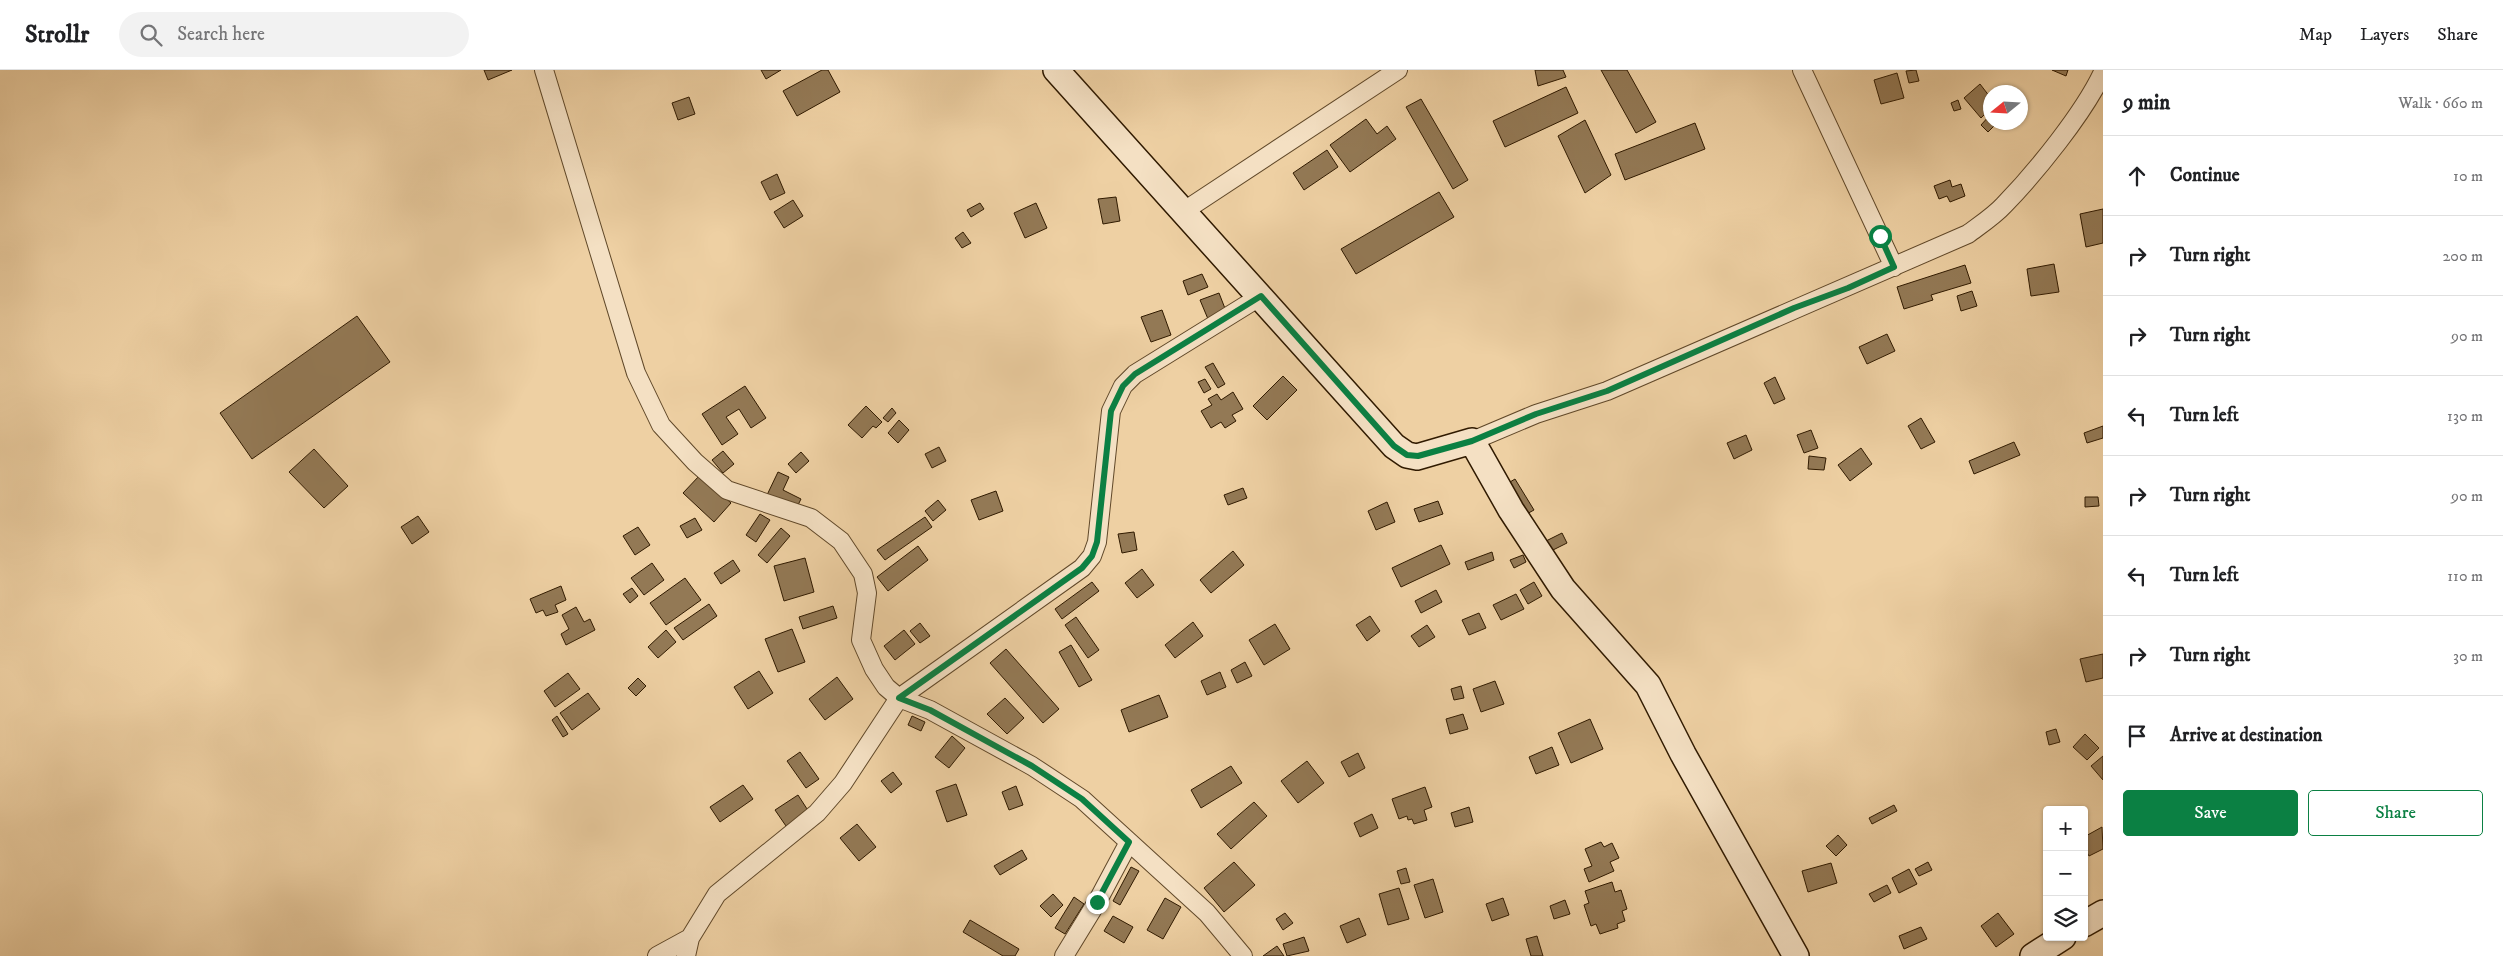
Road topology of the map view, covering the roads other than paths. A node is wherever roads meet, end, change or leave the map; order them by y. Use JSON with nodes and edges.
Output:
{"nodes":[{"id":1,"x":544,"y":70,"type":"edge"},
{"id":2,"x":1056,"y":70,"type":"edge"},
{"id":3,"x":1398,"y":70,"type":"edge"},
{"id":4,"x":1802,"y":70,"type":"edge"},
{"id":5,"x":2103,"y":72,"type":"edge"},
{"id":6,"x":1184,"y":211,"type":"junction"},
{"id":7,"x":1894,"y":267,"type":"junction"},
{"id":8,"x":1261,"y":296,"type":"junction"},
{"id":9,"x":1472,"y":441,"type":"junction"},
{"id":10,"x":899,"y":698,"type":"junction"},
{"id":11,"x":1129,"y":842,"type":"junction"},
{"id":12,"x":2103,"y":913,"type":"edge"},
{"id":13,"x":2088,"y":922,"type":"edge"},
{"id":14,"x":690,"y":938,"type":"junction"},
{"id":15,"x":2057,"y":941,"type":"edge"},
{"id":16,"x":657,"y":956,"type":"edge"},
{"id":17,"x":686,"y":956,"type":"edge"},
{"id":18,"x":1064,"y":956,"type":"edge"},
{"id":19,"x":1243,"y":956,"type":"edge"},
{"id":20,"x":1796,"y":956,"type":"edge"},
{"id":21,"x":2033,"y":956,"type":"edge"}],
"edges":[{"from":1,"to":10,"type":"street"},
{"from":2,"to":6,"type":"street"},
{"from":3,"to":6,"type":"street"},
{"from":4,"to":7,"type":"street"},
{"from":5,"to":7,"type":"street"},
{"from":6,"to":8,"type":"street"},
{"from":7,"to":9,"type":"street"},
{"from":8,"to":9,"type":"street"},
{"from":8,"to":10,"type":"street"},
{"from":9,"to":20,"type":"street"},
{"from":10,"to":11,"type":"street"},
{"from":10,"to":14,"type":"street"},
{"from":11,"to":18,"type":"street"},
{"from":11,"to":19,"type":"street"},
{"from":12,"to":13,"type":"street"},
{"from":14,"to":16,"type":"street"},
{"from":14,"to":17,"type":"street"},
{"from":15,"to":21,"type":"street"}]}
